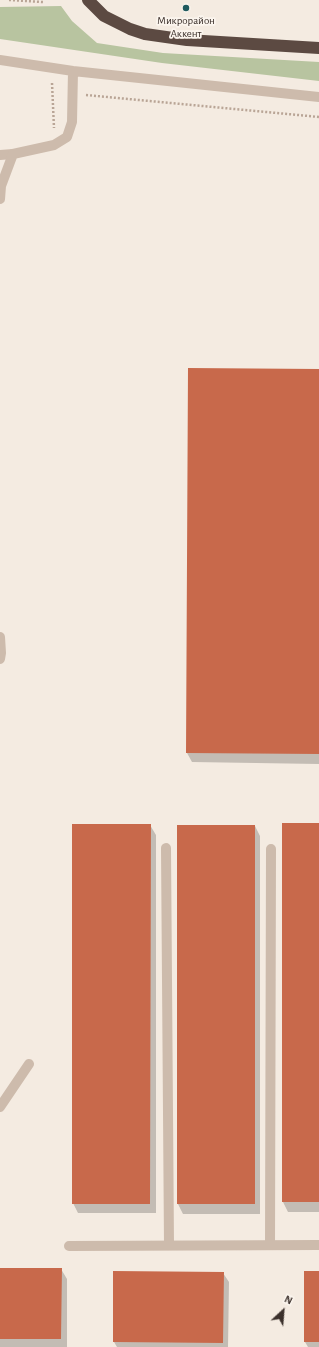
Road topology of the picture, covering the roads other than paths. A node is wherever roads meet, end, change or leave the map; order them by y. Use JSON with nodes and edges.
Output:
{"nodes":[{"id":1,"x":88,"y":0,"type":"edge"},
{"id":2,"x":319,"y":48,"type":"edge"},
{"id":3,"x":0,"y":60,"type":"edge"},
{"id":4,"x":73,"y":71,"type":"junction"},
{"id":5,"x":319,"y":97,"type":"edge"},
{"id":6,"x":13,"y":154,"type":"junction"},
{"id":7,"x":0,"y":155,"type":"edge"},
{"id":8,"x":0,"y":200,"type":"edge"},
{"id":9,"x":0,"y":637,"type":"edge"},
{"id":10,"x":0,"y":655,"type":"edge"},
{"id":11,"x":166,"y":848,"type":"dead end"},
{"id":12,"x":270,"y":849,"type":"dead end"},
{"id":13,"x":29,"y":1064,"type":"dead end"},
{"id":14,"x":0,"y":1106,"type":"edge"},
{"id":15,"x":270,"y":1245,"type":"junction"},
{"id":16,"x":319,"y":1245,"type":"edge"},
{"id":17,"x":69,"y":1246,"type":"dead end"},
{"id":18,"x":169,"y":1246,"type":"junction"}],
"edges":[{"from":1,"to":2,"type":"highway"},
{"from":3,"to":4,"type":"street"},
{"from":4,"to":5,"type":"street"},
{"from":4,"to":6,"type":"street"},
{"from":6,"to":7,"type":"street"},
{"from":6,"to":8,"type":"street"},
{"from":9,"to":10,"type":"street"},
{"from":11,"to":18,"type":"street"},
{"from":12,"to":15,"type":"street"},
{"from":13,"to":14,"type":"street"},
{"from":15,"to":16,"type":"street"},
{"from":15,"to":18,"type":"street"},
{"from":17,"to":18,"type":"street"}]}
